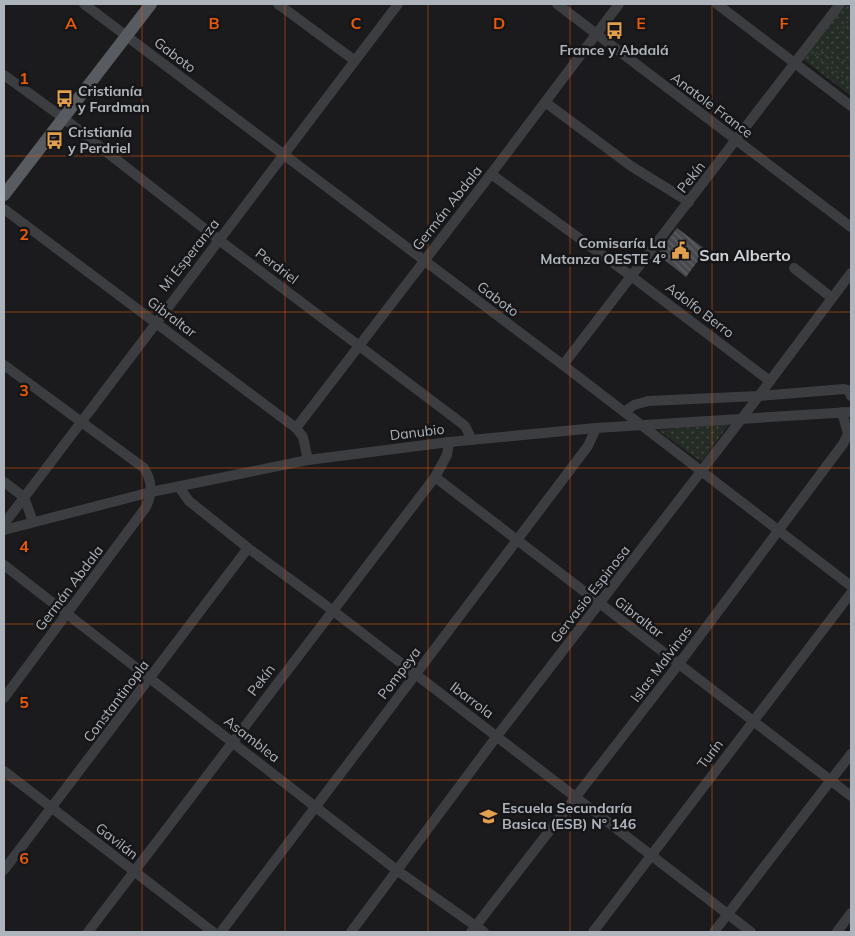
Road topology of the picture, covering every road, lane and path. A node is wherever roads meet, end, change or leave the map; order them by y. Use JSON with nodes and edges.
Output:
{"nodes":[{"id":1,"x":84,"y":4,"type":"edge"},
{"id":2,"x":151,"y":4,"type":"edge"},
{"id":3,"x":278,"y":4,"type":"edge"},
{"id":4,"x":398,"y":4,"type":"edge"},
{"id":5,"x":557,"y":4,"type":"edge"},
{"id":6,"x":618,"y":4,"type":"edge"},
{"id":7,"x":717,"y":4,"type":"edge"},
{"id":8,"x":840,"y":4,"type":"edge"},
{"id":9,"x":851,"y":17,"type":"edge"},
{"id":10,"x":596,"y":33,"type":"junction"},
{"id":11,"x":127,"y":36,"type":"junction"},
{"id":12,"x":816,"y":54,"type":"junction"},
{"id":13,"x":354,"y":60,"type":"junction"},
{"id":14,"x":793,"y":62,"type":"junction"},
{"id":15,"x":851,"y":62,"type":"edge"},
{"id":16,"x":4,"y":75,"type":"edge"},
{"id":17,"x":851,"y":83,"type":"edge"},
{"id":18,"x":545,"y":102,"type":"junction"},
{"id":19,"x":851,"y":106,"type":"edge"},
{"id":20,"x":62,"y":117,"type":"junction"},
{"id":21,"x":736,"y":141,"type":"junction"},
{"id":22,"x":283,"y":154,"type":"junction"},
{"id":23,"x":491,"y":174,"type":"junction"},
{"id":24,"x":4,"y":195,"type":"edge"},
{"id":25,"x":689,"y":202,"type":"junction"},
{"id":26,"x":4,"y":209,"type":"edge"},
{"id":27,"x":851,"y":227,"type":"edge"},
{"id":28,"x":219,"y":240,"type":"junction"},
{"id":29,"x":423,"y":260,"type":"junction"},
{"id":30,"x":794,"y":268,"type":"dead end"},
{"id":31,"x":851,"y":273,"type":"edge"},
{"id":32,"x":631,"y":276,"type":"junction"},
{"id":33,"x":832,"y":298,"type":"junction"},
{"id":34,"x":155,"y":322,"type":"junction"},
{"id":35,"x":359,"y":345,"type":"junction"},
{"id":36,"x":4,"y":365,"type":"edge"},
{"id":37,"x":563,"y":365,"type":"junction"},
{"id":38,"x":770,"y":381,"type":"junction"},
{"id":39,"x":759,"y":396,"type":"junction"},
{"id":40,"x":851,"y":396,"type":"edge"},
{"id":41,"x":624,"y":412,"type":"junction"},
{"id":42,"x":847,"y":412,"type":"edge"},
{"id":43,"x":743,"y":418,"type":"junction"},
{"id":44,"x":80,"y":422,"type":"junction"},
{"id":45,"x":640,"y":425,"type":"junction"},
{"id":46,"x":296,"y":428,"type":"junction"},
{"id":47,"x":596,"y":428,"type":"junction"},
{"id":48,"x":472,"y":440,"type":"junction"},
{"id":49,"x":449,"y":442,"type":"junction"},
{"id":50,"x":308,"y":460,"type":"junction"},
{"id":51,"x":701,"y":470,"type":"junction"},
{"id":52,"x":435,"y":477,"type":"junction"},
{"id":53,"x":4,"y":482,"type":"edge"},
{"id":54,"x":179,"y":487,"type":"junction"},
{"id":55,"x":151,"y":492,"type":"junction"},
{"id":56,"x":24,"y":497,"type":"junction"},
{"id":57,"x":32,"y":522,"type":"junction"},
{"id":58,"x":4,"y":524,"type":"edge"},
{"id":59,"x":4,"y":530,"type":"edge"},
{"id":60,"x":778,"y":530,"type":"junction"},
{"id":61,"x":517,"y":541,"type":"junction"},
{"id":62,"x":248,"y":548,"type":"junction"},
{"id":63,"x":4,"y":565,"type":"edge"},
{"id":64,"x":851,"y":586,"type":"edge"},
{"id":65,"x":851,"y":593,"type":"edge"},
{"id":66,"x":600,"y":604,"type":"junction"},
{"id":67,"x":332,"y":610,"type":"junction"},
{"id":68,"x":67,"y":613,"type":"junction"},
{"id":69,"x":678,"y":665,"type":"junction"},
{"id":70,"x":415,"y":674,"type":"junction"},
{"id":71,"x":151,"y":678,"type":"junction"},
{"id":72,"x":4,"y":698,"type":"edge"},
{"id":73,"x":753,"y":720,"type":"junction"},
{"id":74,"x":497,"y":736,"type":"junction"},
{"id":75,"x":232,"y":741,"type":"junction"},
{"id":76,"x":851,"y":754,"type":"edge"},
{"id":77,"x":4,"y":771,"type":"edge"},
{"id":78,"x":831,"y":781,"type":"junction"},
{"id":79,"x":575,"y":796,"type":"junction"},
{"id":80,"x":851,"y":796,"type":"edge"},
{"id":81,"x":51,"y":808,"type":"junction"},
{"id":82,"x":316,"y":808,"type":"junction"},
{"id":83,"x":652,"y":855,"type":"junction"},
{"id":84,"x":4,"y":870,"type":"edge"},
{"id":85,"x":398,"y":871,"type":"junction"},
{"id":86,"x":134,"y":872,"type":"junction"},
{"id":87,"x":728,"y":914,"type":"junction"},
{"id":88,"x":851,"y":914,"type":"edge"},
{"id":89,"x":477,"y":930,"type":"edge"},
{"id":90,"x":88,"y":932,"type":"edge"},
{"id":91,"x":213,"y":932,"type":"edge"},
{"id":92,"x":221,"y":932,"type":"edge"},
{"id":93,"x":351,"y":932,"type":"edge"},
{"id":94,"x":592,"y":932,"type":"edge"},
{"id":95,"x":714,"y":932,"type":"edge"},
{"id":96,"x":751,"y":932,"type":"edge"},
{"id":97,"x":837,"y":932,"type":"edge"}],
"edges":[{"from":1,"to":11,"type":"street","name":"Gaboto"},
{"from":2,"to":11,"type":"main road"},
{"from":3,"to":13,"type":"street"},
{"from":4,"to":13,"type":"street","name":"Mi Esperanza"},
{"from":5,"to":10,"type":"street","name":"Anatole France"},
{"from":6,"to":10,"type":"street","name":"Germán Abdala"},
{"from":7,"to":14,"type":"street"},
{"from":8,"to":14,"type":"street","name":"Pekín"},
{"from":9,"to":12,"type":"path"},
{"from":10,"to":18,"type":"street","name":"Germán Abdala"},
{"from":10,"to":21,"type":"street","name":"Anatole France"},
{"from":11,"to":20,"type":"main road"},
{"from":11,"to":22,"type":"street","name":"Gaboto"},
{"from":12,"to":15,"type":"path"},
{"from":12,"to":17,"type":"path"},
{"from":13,"to":22,"type":"street","name":"Mi Esperanza"},
{"from":14,"to":19,"type":"street"},
{"from":14,"to":21,"type":"street","name":"Pekín"},
{"from":16,"to":20,"type":"street","name":"Perdriel"},
{"from":18,"to":23,"type":"street","name":"Germán Abdala"},
{"from":18,"to":25,"type":"street"},
{"from":20,"to":24,"type":"main road"},
{"from":20,"to":28,"type":"street","name":"Perdriel"},
{"from":21,"to":25,"type":"street","name":"Pekín"},
{"from":21,"to":27,"type":"street","name":"Anatole France"},
{"from":22,"to":28,"type":"street","name":"Mi Esperanza"},
{"from":22,"to":29,"type":"street","name":"Gaboto"},
{"from":23,"to":29,"type":"street","name":"Germán Abdala"},
{"from":23,"to":32,"type":"street","name":"Adolfo Berro"},
{"from":25,"to":32,"type":"street","name":"Pekín"},
{"from":26,"to":34,"type":"street","name":"Gibraltar"},
{"from":28,"to":34,"type":"street","name":"Mi Esperanza"},
{"from":28,"to":35,"type":"street","name":"Perdriel"},
{"from":29,"to":35,"type":"street","name":"Germán Abdala"},
{"from":29,"to":37,"type":"street","name":"Gaboto"},
{"from":30,"to":33,"type":"street"},
{"from":31,"to":33,"type":"street","name":"Gervasio Espinosa"},
{"from":32,"to":37,"type":"street","name":"Pekín"},
{"from":32,"to":38,"type":"street","name":"Adolfo Berro"},
{"from":33,"to":38,"type":"street","name":"Gervasio Espinosa"},
{"from":34,"to":44,"type":"street","name":"Mi Esperanza"},
{"from":34,"to":46,"type":"street","name":"Gibraltar"},
{"from":35,"to":46,"type":"street","name":"Germán Abdala"},
{"from":35,"to":48,"type":"street","name":"Perdriel"},
{"from":36,"to":44,"type":"street"},
{"from":37,"to":41,"type":"street","name":"Gaboto"},
{"from":38,"to":39,"type":"street","name":"Gervasio Espinosa"},
{"from":39,"to":40,"type":"street"},
{"from":39,"to":41,"type":"street"},
{"from":39,"to":43,"type":"street","name":"Gervasio Espinosa"},
{"from":41,"to":45,"type":"street","name":"Gaboto"},
{"from":42,"to":43,"type":"street","name":"Danubio"},
{"from":42,"to":60,"type":"street","name":"Islas Malvinas"},
{"from":43,"to":45,"type":"street","name":"Danubio"},
{"from":43,"to":51,"type":"street","name":"Gervasio Espinosa"},
{"from":44,"to":55,"type":"street"},
{"from":44,"to":56,"type":"street","name":"Mi Esperanza"},
{"from":45,"to":47,"type":"street","name":"Danubio"},
{"from":45,"to":51,"type":"street","name":"Gaboto"},
{"from":46,"to":50,"type":"street","name":"Gibraltar"},
{"from":47,"to":48,"type":"street","name":"Danubio"},
{"from":47,"to":61,"type":"street","name":"Pompeya"},
{"from":48,"to":49,"type":"street","name":"Danubio"},
{"from":49,"to":50,"type":"street","name":"Danubio"},
{"from":49,"to":52,"type":"street","name":"Pekín"},
{"from":50,"to":54,"type":"street","name":"Danubio"},
{"from":51,"to":60,"type":"street","name":"Gaboto"},
{"from":51,"to":66,"type":"street","name":"Gervasio Espinosa"},
{"from":52,"to":61,"type":"street","name":"Gibraltar"},
{"from":52,"to":67,"type":"street","name":"Pekín"},
{"from":53,"to":56,"type":"street"},
{"from":54,"to":55,"type":"street","name":"Danubio"},
{"from":54,"to":62,"type":"street","name":"Ibarrola"},
{"from":55,"to":57,"type":"street","name":"Danubio"},
{"from":55,"to":68,"type":"street","name":"Germán Abdala"},
{"from":56,"to":57,"type":"street"},
{"from":56,"to":58,"type":"street","name":"Mi Esperanza"},
{"from":57,"to":59,"type":"street","name":"Danubio"},
{"from":60,"to":64,"type":"street","name":"Gaboto"},
{"from":60,"to":69,"type":"street","name":"Islas Malvinas"},
{"from":61,"to":66,"type":"street","name":"Gibraltar"},
{"from":61,"to":70,"type":"street","name":"Pompeya"},
{"from":62,"to":67,"type":"street","name":"Ibarrola"},
{"from":62,"to":71,"type":"street","name":"Constantinopla"},
{"from":63,"to":68,"type":"street","name":"Asamblea"},
{"from":65,"to":73,"type":"street","name":"Turín"},
{"from":66,"to":69,"type":"street","name":"Gibraltar"},
{"from":66,"to":74,"type":"street","name":"Gervasio Espinosa"},
{"from":67,"to":70,"type":"street","name":"Ibarrola"},
{"from":67,"to":75,"type":"street","name":"Pekín"},
{"from":68,"to":71,"type":"street","name":"Asamblea"},
{"from":68,"to":72,"type":"street","name":"Germán Abdala"},
{"from":69,"to":73,"type":"street","name":"Gibraltar"},
{"from":69,"to":79,"type":"street","name":"Islas Malvinas"},
{"from":70,"to":74,"type":"street","name":"Ibarrola"},
{"from":70,"to":82,"type":"street","name":"Pompeya"},
{"from":71,"to":75,"type":"street","name":"Asamblea"},
{"from":71,"to":81,"type":"street","name":"Constantinopla"},
{"from":73,"to":78,"type":"street","name":"Gibraltar"},
{"from":73,"to":83,"type":"street","name":"Turín"},
{"from":74,"to":79,"type":"street","name":"Ibarrola"},
{"from":74,"to":85,"type":"street","name":"Gervasio Espinosa"},
{"from":75,"to":82,"type":"street","name":"Asamblea"},
{"from":75,"to":86,"type":"street","name":"Pekín"},
{"from":76,"to":78,"type":"street"},
{"from":77,"to":81,"type":"street","name":"Gavilán"},
{"from":78,"to":80,"type":"street","name":"Gibraltar"},
{"from":78,"to":87,"type":"street"},
{"from":79,"to":83,"type":"street","name":"Ibarrola"},
{"from":79,"to":89,"type":"street","name":"Islas Malvinas"},
{"from":81,"to":84,"type":"street","name":"Constantinopla"},
{"from":81,"to":86,"type":"street","name":"Gavilán"},
{"from":82,"to":85,"type":"street","name":"Asamblea"},
{"from":82,"to":92,"type":"street","name":"Pompeya"},
{"from":83,"to":87,"type":"street","name":"Ibarrola"},
{"from":83,"to":94,"type":"street","name":"Turín"},
{"from":85,"to":89,"type":"street","name":"Asamblea"},
{"from":85,"to":93,"type":"street","name":"Gervasio Espinosa"},
{"from":86,"to":90,"type":"street","name":"Pekín"},
{"from":86,"to":91,"type":"street","name":"Gavilán"},
{"from":87,"to":95,"type":"street"},
{"from":87,"to":96,"type":"street","name":"Ibarrola"},
{"from":88,"to":97,"type":"street"}]}
